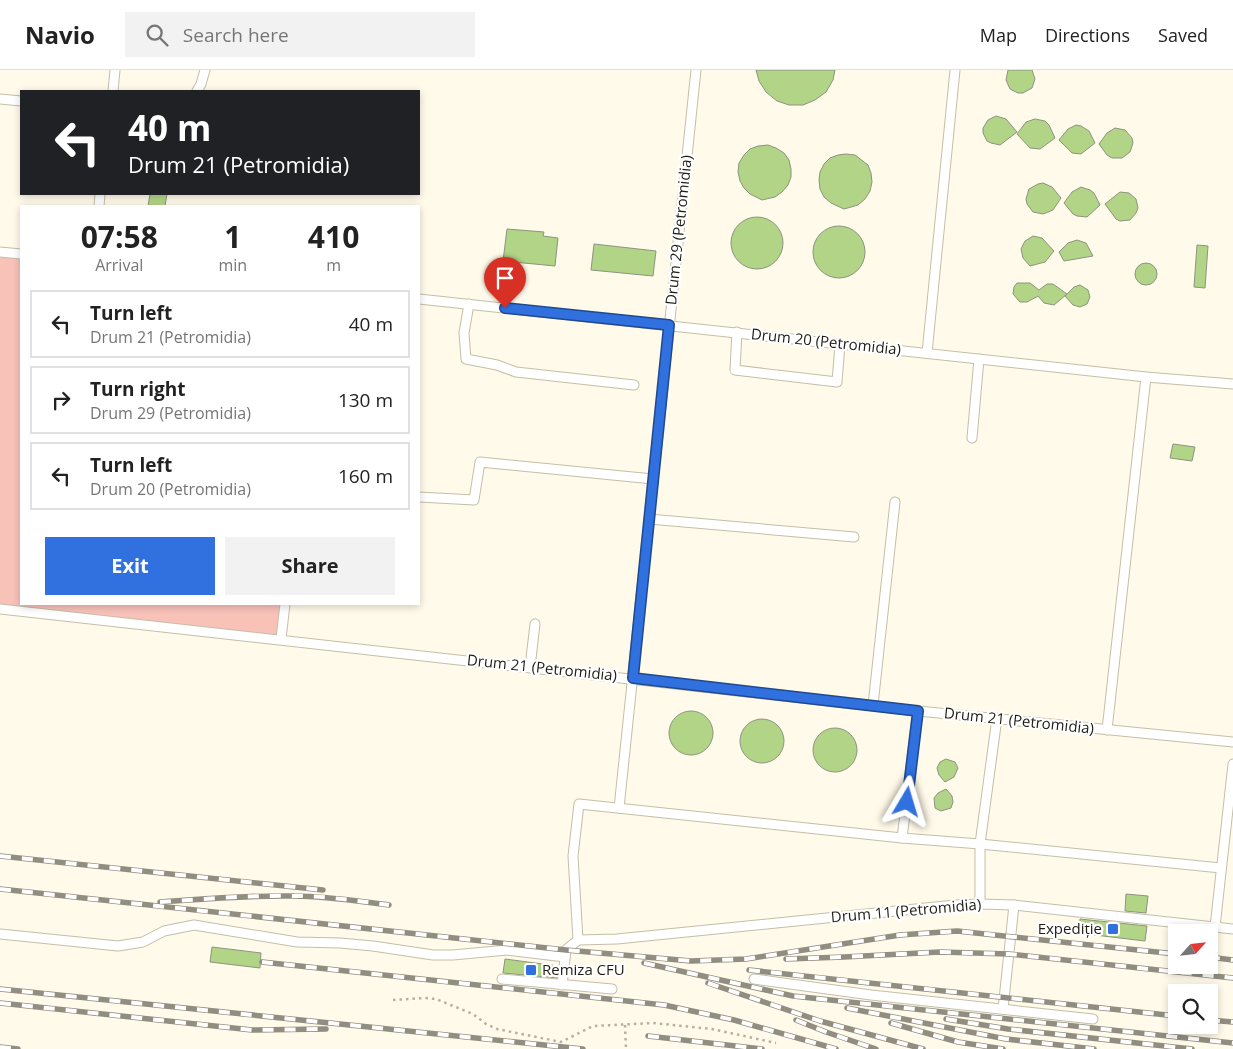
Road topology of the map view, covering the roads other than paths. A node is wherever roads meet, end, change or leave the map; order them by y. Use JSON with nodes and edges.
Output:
{"nodes":[{"id":1,"x":115,"y":70,"type":"edge"},
{"id":2,"x":205,"y":70,"type":"edge"},
{"id":3,"x":696,"y":70,"type":"edge"},
{"id":4,"x":955,"y":70,"type":"edge"},
{"id":5,"x":112,"y":90,"type":"edge"},
{"id":6,"x":198,"y":90,"type":"edge"},
{"id":7,"x":0,"y":99,"type":"edge"},
{"id":8,"x":20,"y":101,"type":"edge"},
{"id":9,"x":0,"y":252,"type":"edge"},
{"id":10,"x":20,"y":254,"type":"edge"},
{"id":11,"x":420,"y":299,"type":"edge"},
{"id":12,"x":468,"y":304,"type":"junction"},
{"id":13,"x":669,"y":325,"type":"junction"},
{"id":14,"x":737,"y":332,"type":"junction"},
{"id":15,"x":840,"y":344,"type":"junction"},
{"id":16,"x":927,"y":353,"type":"junction"},
{"id":17,"x":978,"y":359,"type":"junction"},
{"id":18,"x":1146,"y":377,"type":"junction"},
{"id":19,"x":1233,"y":384,"type":"edge"},
{"id":20,"x":634,"y":385,"type":"dead end"},
{"id":21,"x":972,"y":438,"type":"dead end"},
{"id":22,"x":653,"y":479,"type":"junction"},
{"id":23,"x":420,"y":497,"type":"edge"},
{"id":24,"x":895,"y":502,"type":"dead end"},
{"id":25,"x":649,"y":519,"type":"junction"},
{"id":26,"x":854,"y":537,"type":"dead end"},
{"id":27,"x":284,"y":605,"type":"edge"},
{"id":28,"x":0,"y":609,"type":"edge"},
{"id":29,"x":535,"y":624,"type":"dead end"},
{"id":30,"x":281,"y":639,"type":"junction"},
{"id":31,"x":530,"y":667,"type":"junction"},
{"id":32,"x":633,"y":678,"type":"junction"},
{"id":33,"x":873,"y":705,"type":"junction"},
{"id":34,"x":918,"y":711,"type":"junction"},
{"id":35,"x":996,"y":718,"type":"junction"},
{"id":36,"x":1107,"y":730,"type":"junction"},
{"id":37,"x":1233,"y":742,"type":"edge"},
{"id":38,"x":1233,"y":764,"type":"edge"},
{"id":39,"x":619,"y":808,"type":"junction"},
{"id":40,"x":902,"y":838,"type":"junction"},
{"id":41,"x":980,"y":844,"type":"junction"},
{"id":42,"x":1221,"y":868,"type":"junction"},
{"id":43,"x":980,"y":904,"type":"junction"},
{"id":44,"x":1014,"y":905,"type":"junction"},
{"id":45,"x":1188,"y":924,"type":"edge"},
{"id":46,"x":1215,"y":924,"type":"edge"},
{"id":47,"x":1218,"y":927,"type":"edge"},
{"id":48,"x":1233,"y":929,"type":"edge"},
{"id":49,"x":0,"y":934,"type":"edge"},
{"id":50,"x":578,"y":940,"type":"junction"},
{"id":51,"x":565,"y":957,"type":"junction"},
{"id":52,"x":502,"y":979,"type":"dead end"},
{"id":53,"x":754,"y":979,"type":"dead end"},
{"id":54,"x":562,"y":985,"type":"junction"},
{"id":55,"x":612,"y":989,"type":"dead end"},
{"id":56,"x":1004,"y":1009,"type":"junction"},
{"id":57,"x":1093,"y":1019,"type":"dead end"}],
"edges":[{"from":1,"to":5,"type":"lane"},
{"from":2,"to":6,"type":"lane"},
{"from":3,"to":13,"type":"lane","name":"Drum 29 (Petromidia)"},
{"from":4,"to":16,"type":"lane"},
{"from":7,"to":8,"type":"lane"},
{"from":9,"to":10,"type":"lane"},
{"from":11,"to":12,"type":"lane","name":"Drum 20 (Petromidia)"},
{"from":12,"to":13,"type":"lane","name":"Drum 20 (Petromidia)"},
{"from":12,"to":20,"type":"lane"},
{"from":13,"to":14,"type":"lane","name":"Drum 20 (Petromidia)"},
{"from":13,"to":22,"type":"lane","name":"Drum 29 (Petromidia)"},
{"from":14,"to":15,"type":"lane","name":"Drum 20 (Petromidia)"},
{"from":14,"to":15,"type":"lane"},
{"from":15,"to":16,"type":"lane","name":"Drum 20 (Petromidia)"},
{"from":16,"to":17,"type":"lane","name":"Drum 20 (Petromidia)"},
{"from":17,"to":18,"type":"lane","name":"Drum 20 (Petromidia)"},
{"from":17,"to":21,"type":"lane"},
{"from":18,"to":19,"type":"lane","name":"Drum 20 (Petromidia)"},
{"from":18,"to":36,"type":"lane"},
{"from":22,"to":23,"type":"lane"},
{"from":22,"to":25,"type":"lane","name":"Drum 29 (Petromidia)"},
{"from":24,"to":33,"type":"lane"},
{"from":25,"to":26,"type":"lane"},
{"from":25,"to":32,"type":"lane","name":"Drum 29 (Petromidia)"},
{"from":27,"to":30,"type":"lane"},
{"from":28,"to":30,"type":"lane","name":"Drum 21 (Petromidia)"},
{"from":29,"to":31,"type":"lane"},
{"from":30,"to":31,"type":"lane","name":"Drum 21 (Petromidia)"},
{"from":31,"to":32,"type":"lane","name":"Drum 21 (Petromidia)"},
{"from":32,"to":33,"type":"lane","name":"Drum 21 (Petromidia)"},
{"from":32,"to":39,"type":"lane","name":"Drum 29 (Petromidia)"},
{"from":33,"to":34,"type":"lane","name":"Drum 21 (Petromidia)"},
{"from":34,"to":35,"type":"lane","name":"Drum 21 (Petromidia)"},
{"from":34,"to":40,"type":"lane"},
{"from":35,"to":36,"type":"lane","name":"Drum 21 (Petromidia)"},
{"from":35,"to":41,"type":"lane"},
{"from":36,"to":37,"type":"lane","name":"Drum 21 (Petromidia)"},
{"from":38,"to":42,"type":"lane"},
{"from":39,"to":40,"type":"lane"},
{"from":39,"to":50,"type":"lane"},
{"from":40,"to":41,"type":"lane"},
{"from":41,"to":42,"type":"lane"},
{"from":41,"to":43,"type":"lane"},
{"from":42,"to":46,"type":"lane"},
{"from":43,"to":44,"type":"lane","name":"Drum 11 (Petromidia)"},
{"from":43,"to":50,"type":"lane","name":"Drum 11 (Petromidia)"},
{"from":44,"to":45,"type":"lane","name":"Drum 11 (Petromidia)"},
{"from":44,"to":56,"type":"lane"},
{"from":47,"to":48,"type":"lane","name":"Drum 11 (Petromidia)"},
{"from":49,"to":51,"type":"lane"},
{"from":50,"to":51,"type":"lane"},
{"from":51,"to":54,"type":"lane"},
{"from":52,"to":54,"type":"lane"},
{"from":53,"to":56,"type":"lane"},
{"from":54,"to":55,"type":"lane"},
{"from":56,"to":57,"type":"lane"}]}
